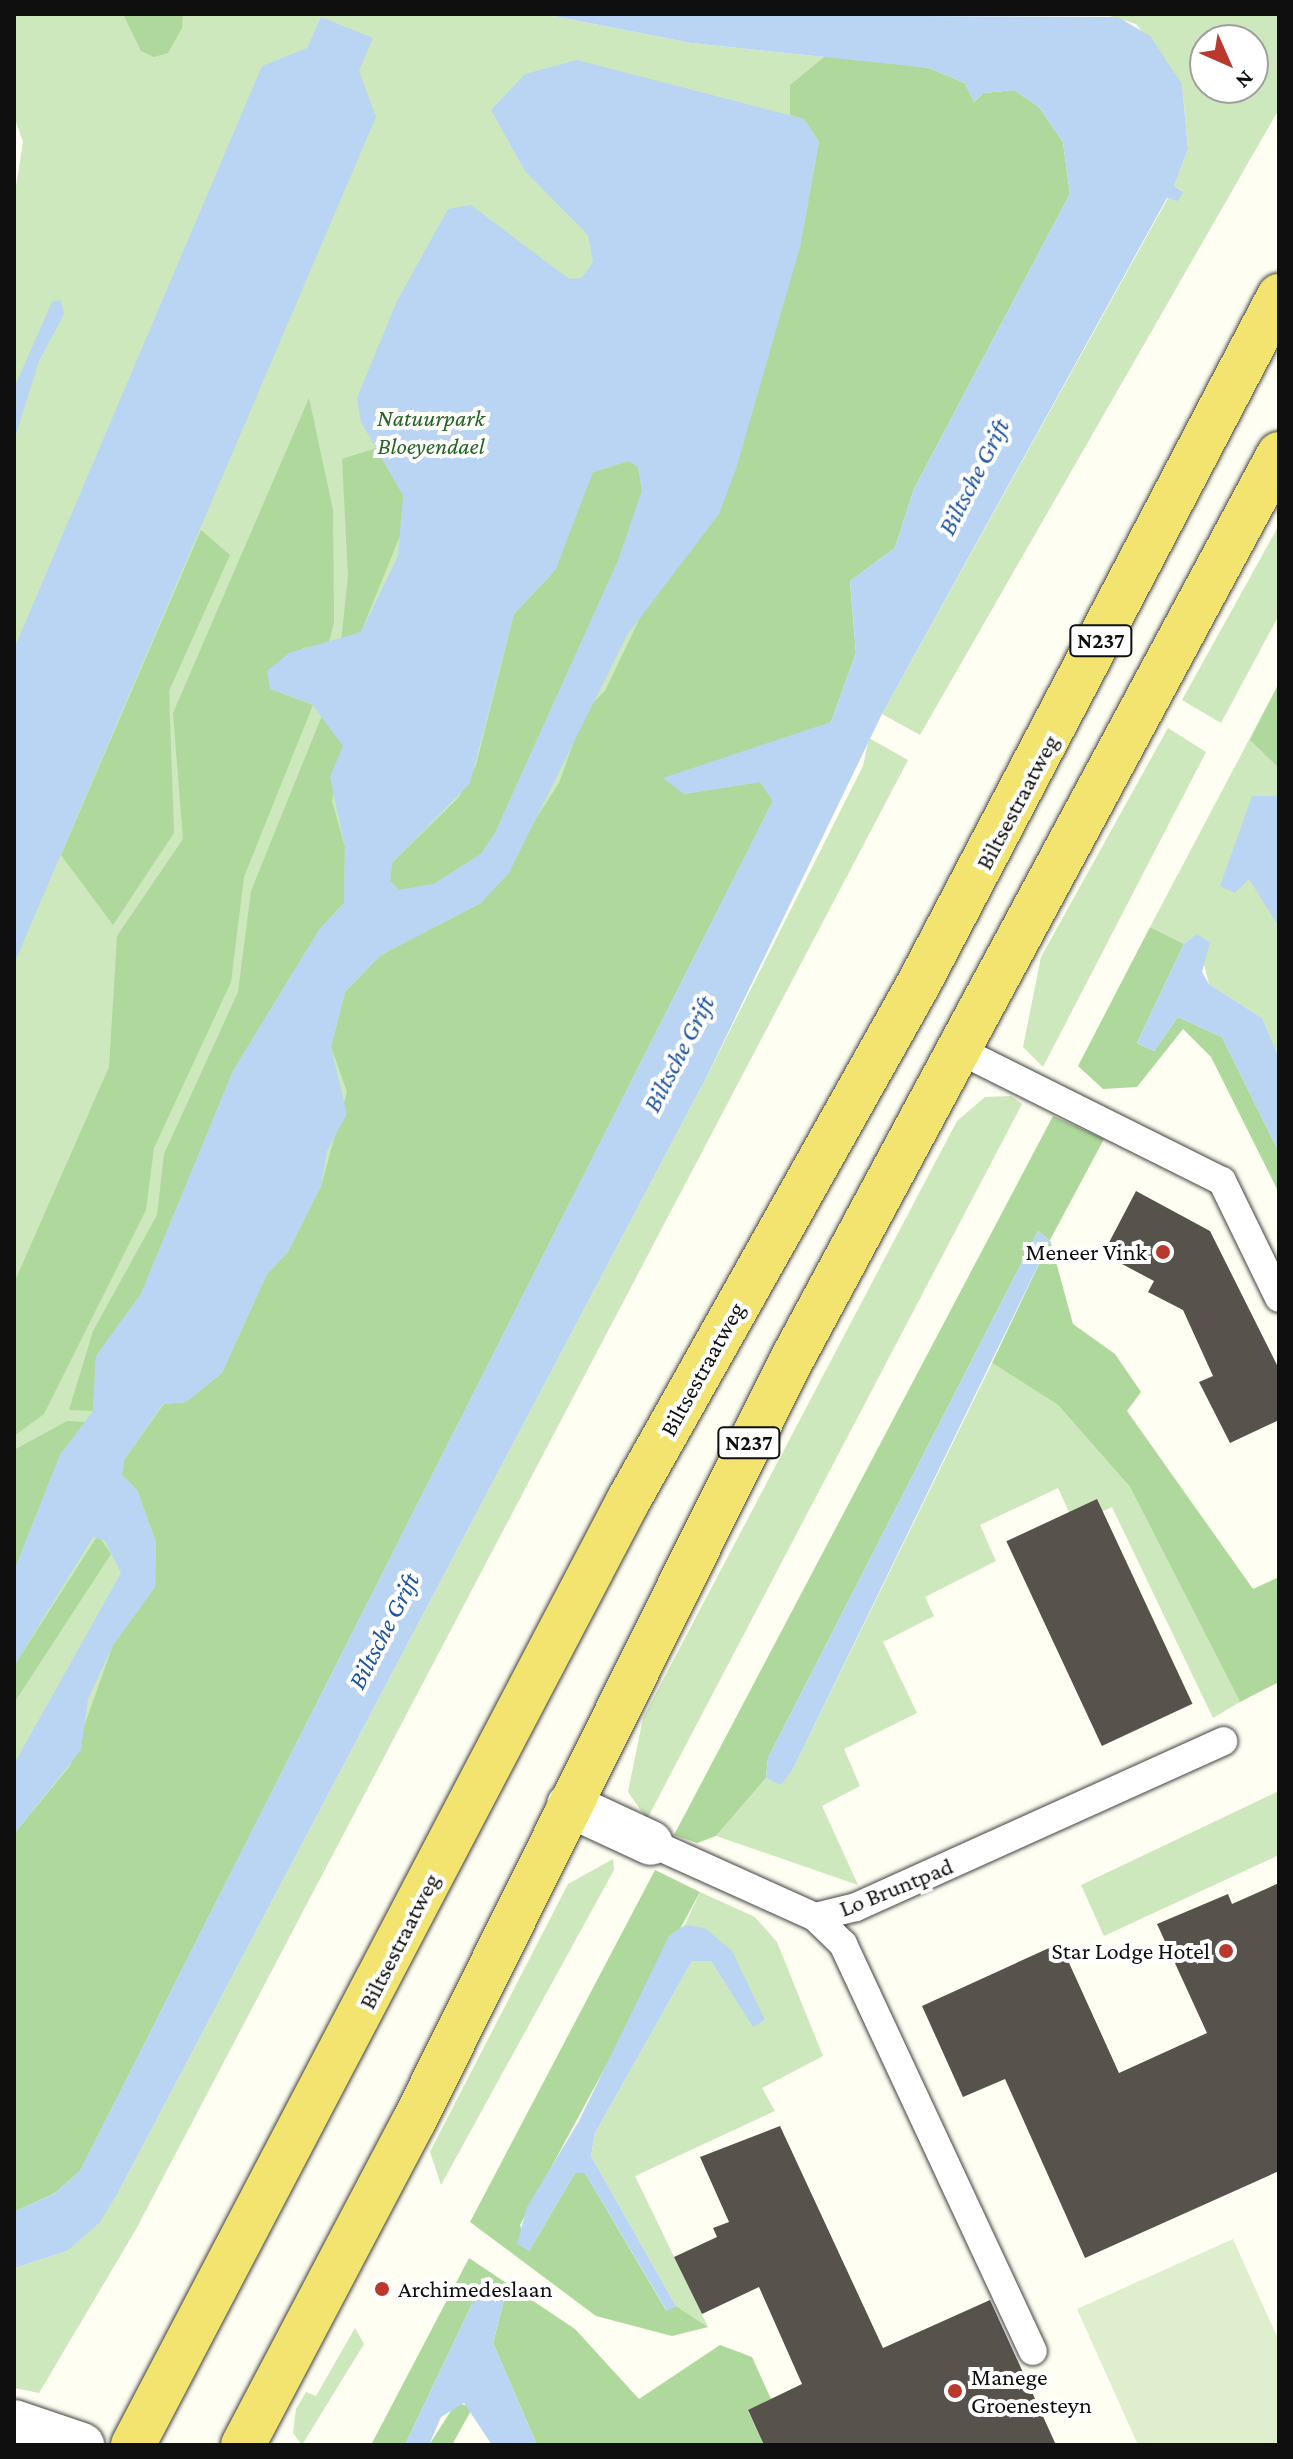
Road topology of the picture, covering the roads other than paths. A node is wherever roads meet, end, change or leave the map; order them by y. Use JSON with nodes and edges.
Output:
{"nodes":[{"id":1,"x":1279,"y":296,"type":"edge"},
{"id":2,"x":1279,"y":454,"type":"edge"},
{"id":3,"x":955,"y":1048,"type":"junction"},
{"id":4,"x":1279,"y":1298,"type":"edge"},
{"id":5,"x":1223,"y":1741,"type":"dead end"},
{"id":6,"x":569,"y":1805,"type":"junction"},
{"id":7,"x":651,"y":1843,"type":"joint"},
{"id":8,"x":815,"y":1917,"type":"junction"},
{"id":9,"x":1033,"y":2351,"type":"dead end"},
{"id":10,"x":14,"y":2422,"type":"edge"},
{"id":11,"x":82,"y":2445,"type":"edge"},
{"id":12,"x":133,"y":2445,"type":"edge"},
{"id":13,"x":243,"y":2445,"type":"edge"}],
"edges":[{"from":1,"to":12,"type":"main road","name":"Biltsestraatweg","number":"N237"},
{"from":2,"to":3,"type":"main road","number":"N237"},
{"from":3,"to":4,"type":"lane"},
{"from":3,"to":6,"type":"main road","number":"N237"},
{"from":5,"to":8,"type":"lane","name":"Lo Bruntpad"},
{"from":6,"to":7,"type":"street","name":"Lo Bruntpad"},
{"from":6,"to":13,"type":"main road","number":"N237"},
{"from":7,"to":8,"type":"lane","name":"Lo Bruntpad"},
{"from":8,"to":9,"type":"lane"},
{"from":10,"to":11,"type":"street"}]}
